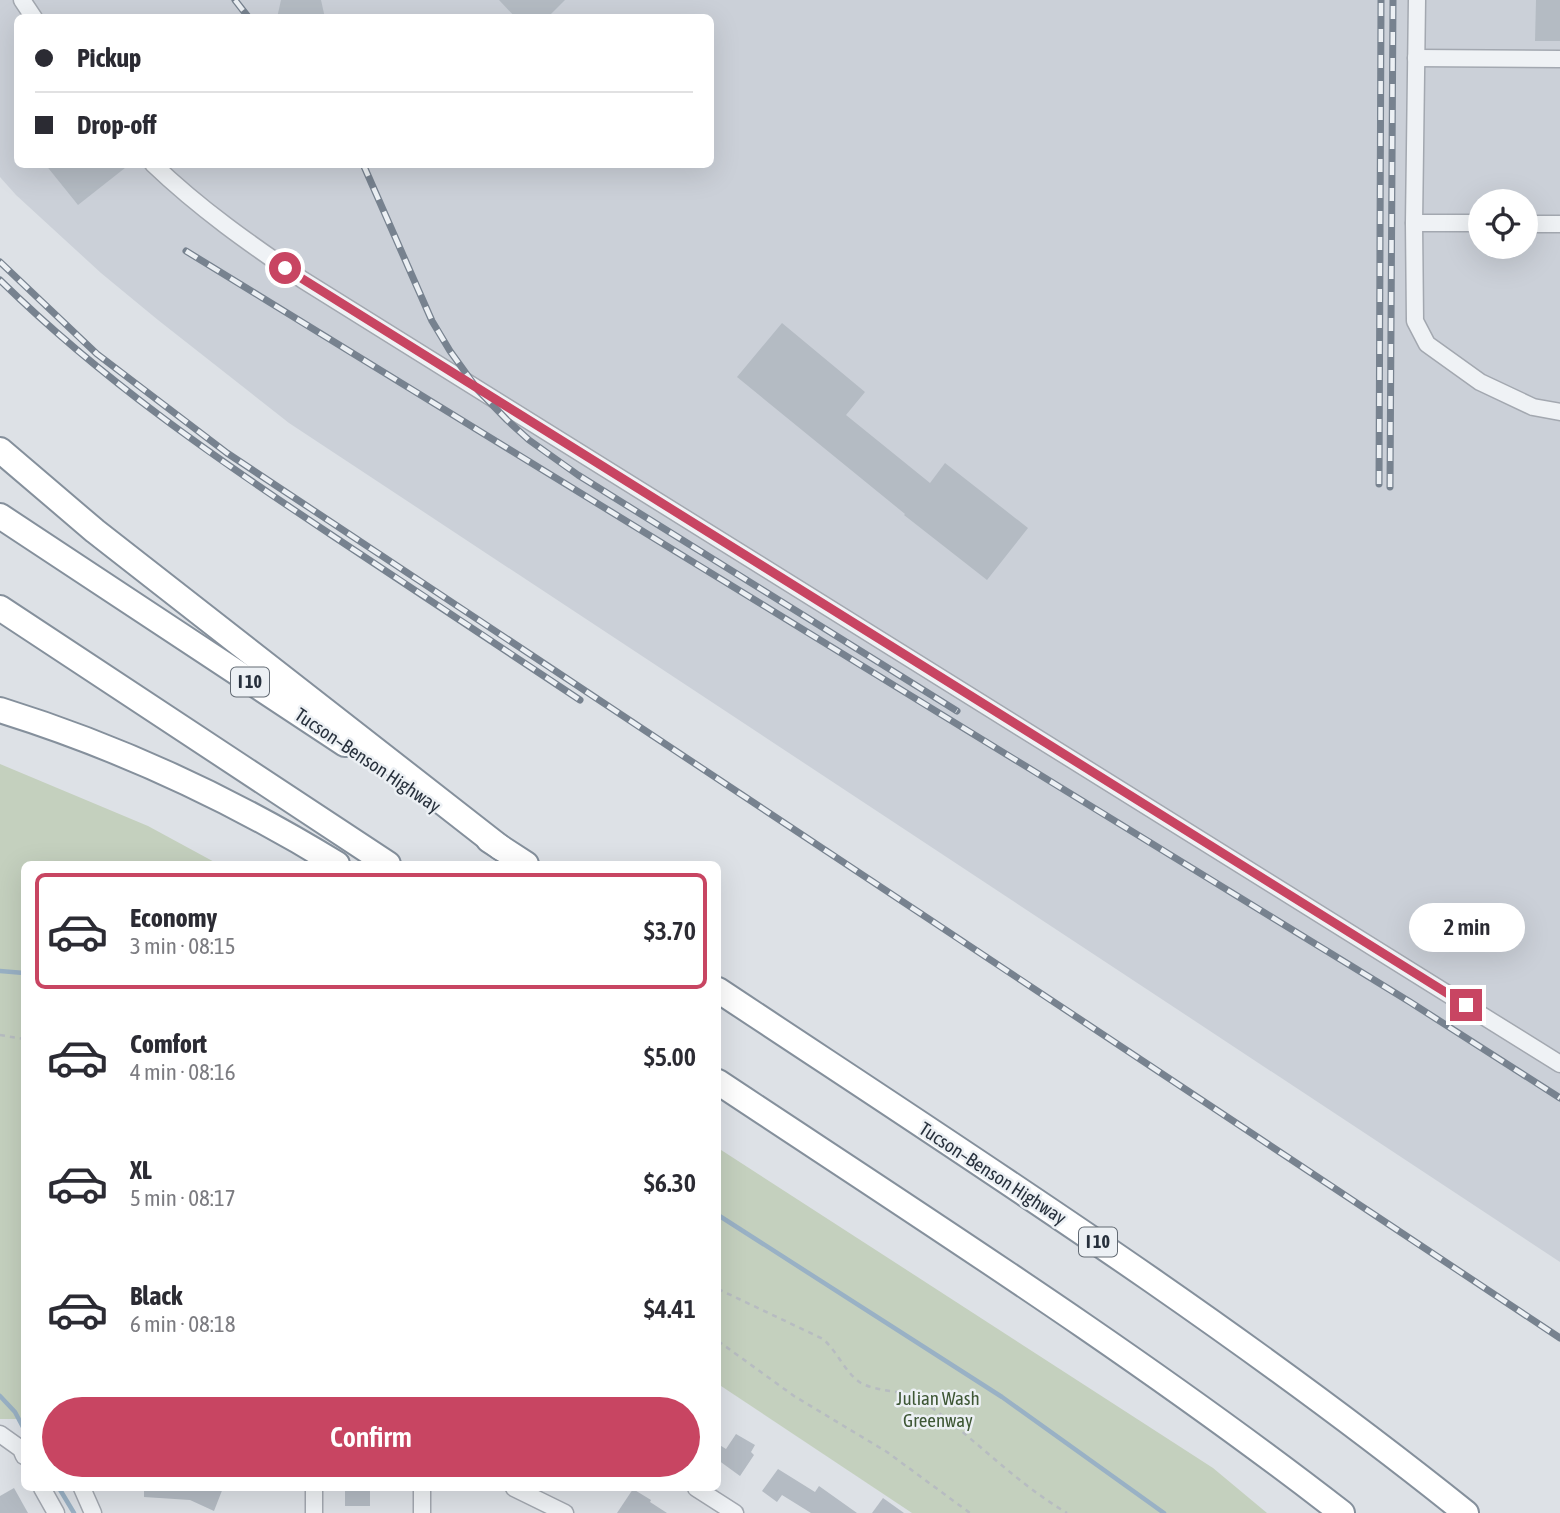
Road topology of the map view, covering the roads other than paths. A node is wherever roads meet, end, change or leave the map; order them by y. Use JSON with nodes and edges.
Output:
{"nodes":[{"id":1,"x":1417,"y":0,"type":"edge"},
{"id":2,"x":1416,"y":58,"type":"junction"},
{"id":3,"x":1560,"y":58,"type":"edge"},
{"id":4,"x":157,"y":168,"type":"edge"},
{"id":5,"x":1414,"y":223,"type":"junction"},
{"id":6,"x":1468,"y":223,"type":"edge"},
{"id":7,"x":1538,"y":224,"type":"edge"},
{"id":8,"x":1560,"y":224,"type":"edge"},
{"id":9,"x":1560,"y":412,"type":"edge"},
{"id":10,"x":0,"y":450,"type":"edge"},
{"id":11,"x":0,"y":516,"type":"edge"},
{"id":12,"x":0,"y":608,"type":"edge"},
{"id":13,"x":0,"y":710,"type":"edge"},
{"id":14,"x":500,"y":848,"type":"junction"},
{"id":15,"x":332,"y":861,"type":"edge"},
{"id":16,"x":383,"y":861,"type":"edge"},
{"id":17,"x":521,"y":861,"type":"edge"},
{"id":18,"x":721,"y":992,"type":"edge"},
{"id":19,"x":1560,"y":1064,"type":"edge"},
{"id":20,"x":721,"y":1085,"type":"edge"},
{"id":21,"x":721,"y":1104,"type":"edge"},
{"id":22,"x":1109,"y":1342,"type":"junction"},
{"id":23,"x":0,"y":1434,"type":"edge"},
{"id":24,"x":21,"y":1449,"type":"edge"},
{"id":25,"x":44,"y":1491,"type":"edge"},
{"id":26,"x":83,"y":1491,"type":"edge"},
{"id":27,"x":314,"y":1491,"type":"edge"},
{"id":28,"x":422,"y":1491,"type":"edge"},
{"id":29,"x":520,"y":1491,"type":"edge"},
{"id":30,"x":701,"y":1491,"type":"edge"},
{"id":31,"x":56,"y":1513,"type":"edge"},
{"id":32,"x":93,"y":1513,"type":"edge"},
{"id":33,"x":314,"y":1513,"type":"edge"},
{"id":34,"x":422,"y":1513,"type":"edge"},
{"id":35,"x":565,"y":1513,"type":"edge"},
{"id":36,"x":735,"y":1513,"type":"edge"},
{"id":37,"x":1342,"y":1513,"type":"edge"},
{"id":38,"x":1466,"y":1513,"type":"edge"}],
"edges":[{"from":1,"to":2,"type":"street"},
{"from":2,"to":3,"type":"street"},
{"from":2,"to":5,"type":"street"},
{"from":4,"to":19,"type":"street"},
{"from":5,"to":6,"type":"street"},
{"from":5,"to":9,"type":"street"},
{"from":7,"to":8,"type":"street"},
{"from":10,"to":14,"type":"highway"},
{"from":11,"to":14,"type":"highway","name":"Tucson–Benson Highway","number":"I 10"},
{"from":12,"to":16,"type":"highway"},
{"from":13,"to":15,"type":"highway"},
{"from":14,"to":17,"type":"highway","name":"Tucson–Benson Highway","number":"I 10"},
{"from":18,"to":38,"type":"highway","name":"Tucson–Benson Highway","number":"I 10"},
{"from":20,"to":22,"type":"highway"},
{"from":21,"to":22,"type":"highway"},
{"from":22,"to":37,"type":"highway"},
{"from":23,"to":24,"type":"street"},
{"from":25,"to":31,"type":"street"},
{"from":26,"to":32,"type":"street"},
{"from":27,"to":33,"type":"street"},
{"from":28,"to":34,"type":"street"},
{"from":29,"to":35,"type":"street"},
{"from":30,"to":36,"type":"street"}]}
